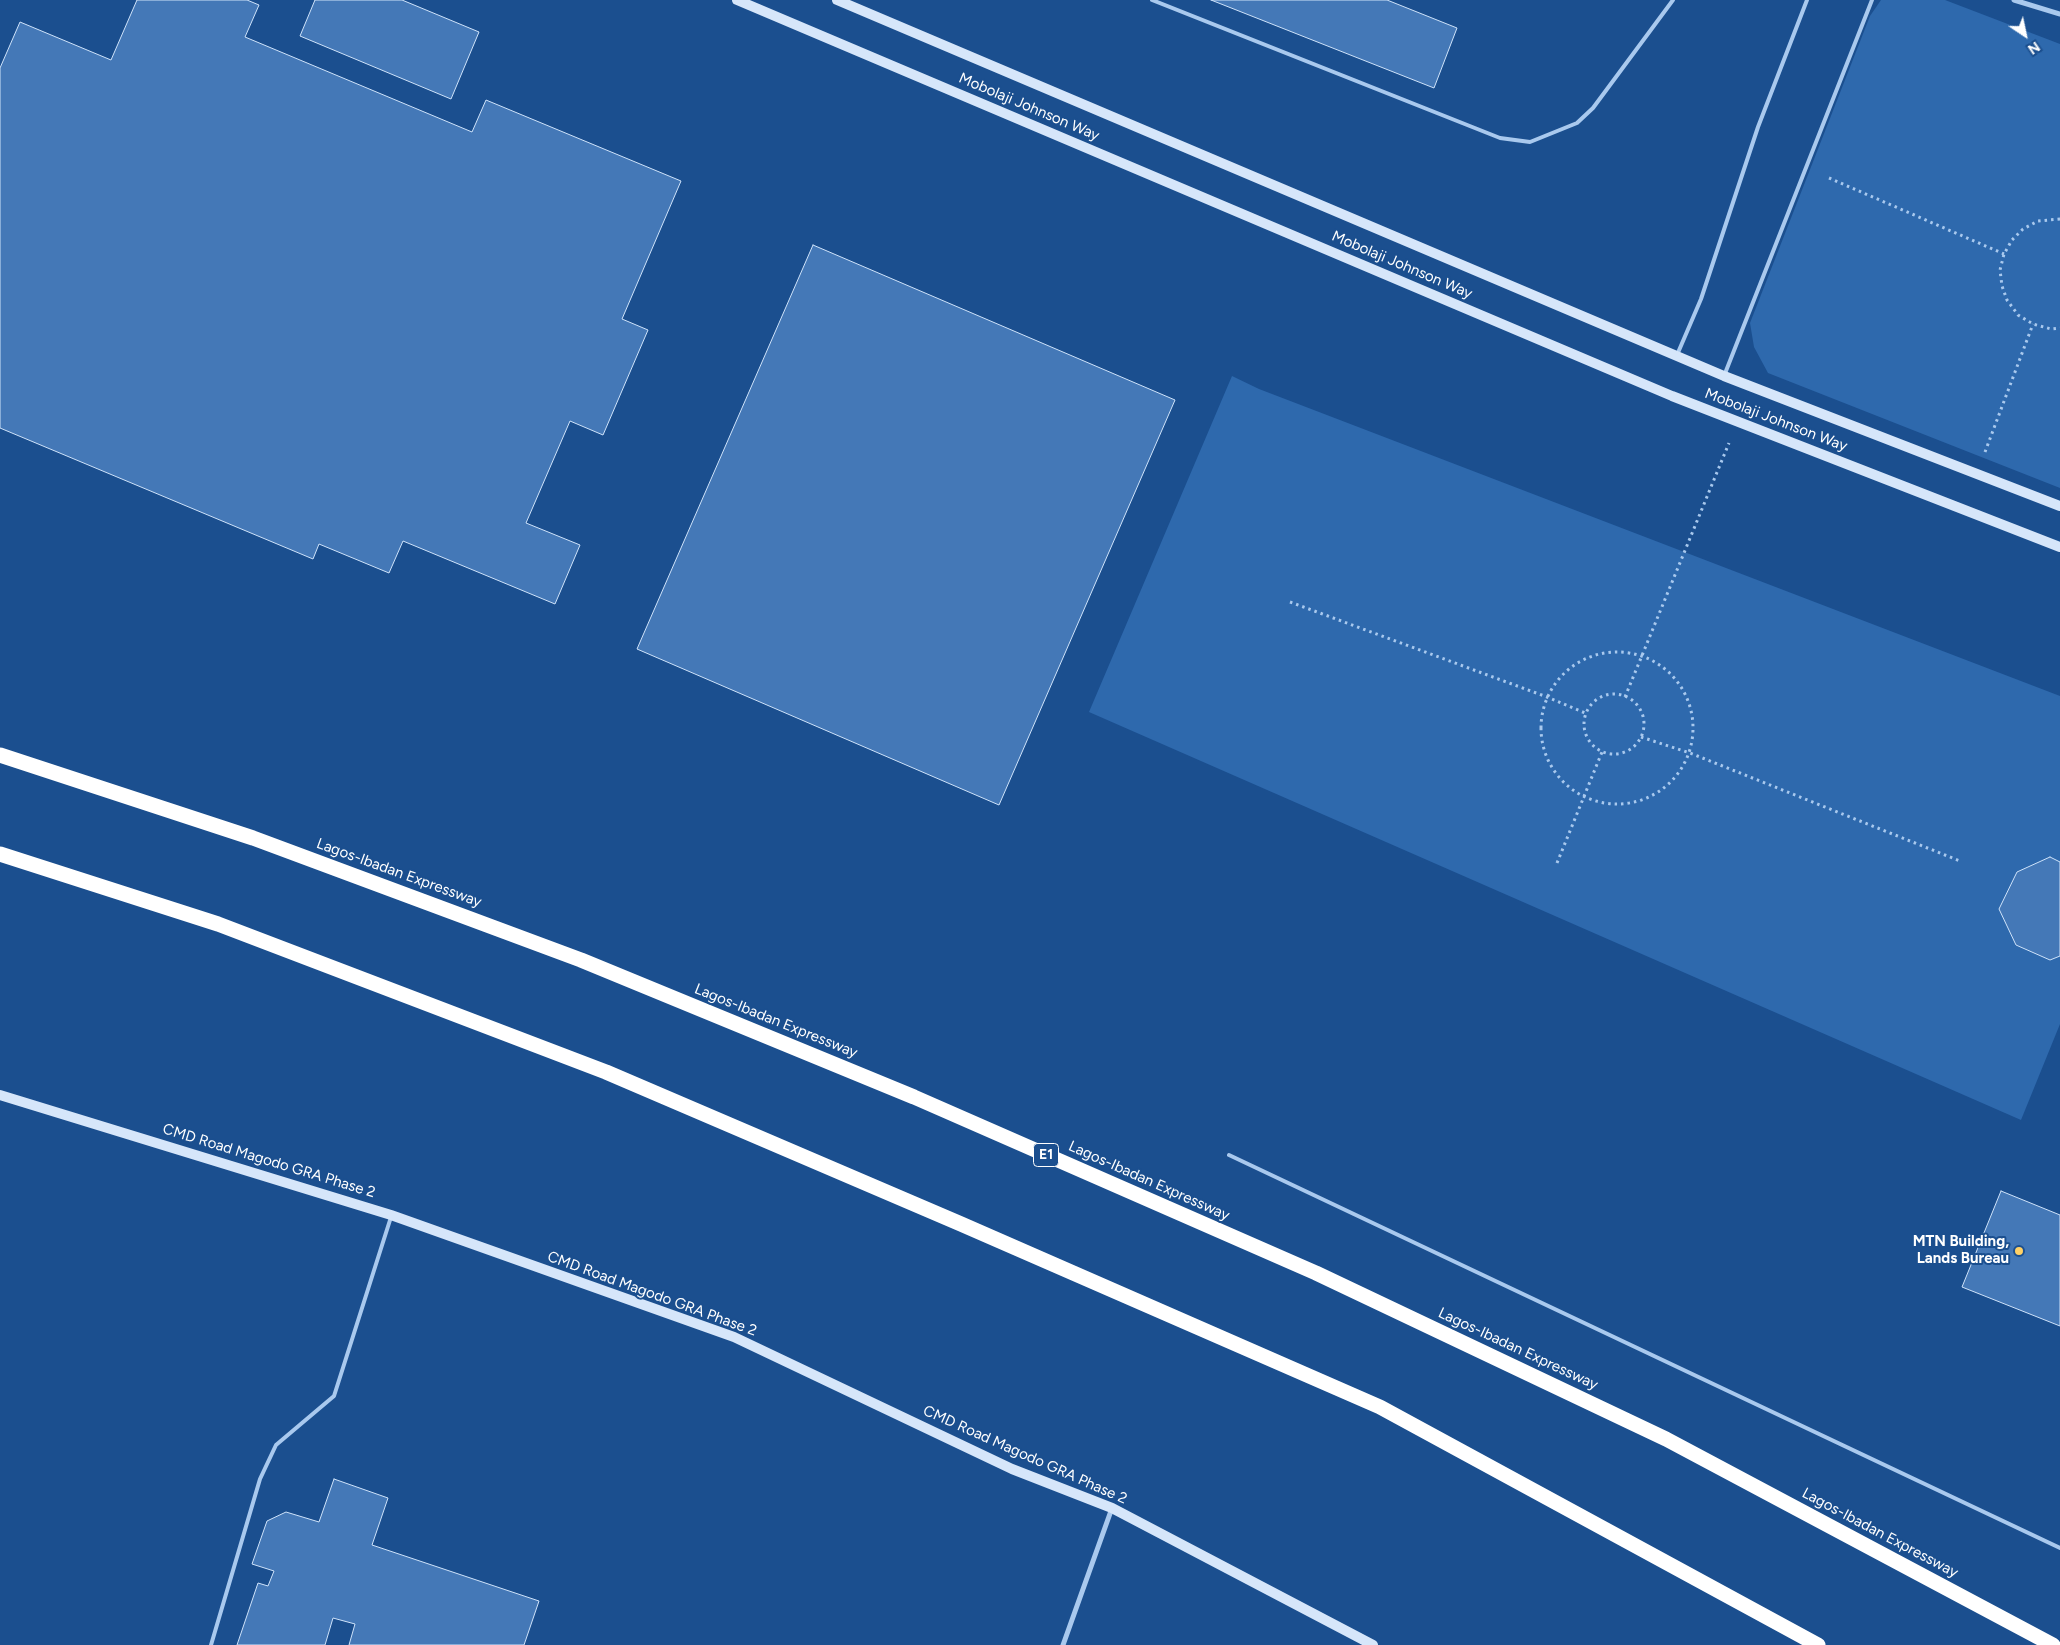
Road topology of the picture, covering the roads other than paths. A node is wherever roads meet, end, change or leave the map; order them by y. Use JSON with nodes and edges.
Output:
{"nodes":[{"id":1,"x":737,"y":0,"type":"edge"},
{"id":2,"x":837,"y":0,"type":"edge"},
{"id":3,"x":1152,"y":0,"type":"edge"},
{"id":4,"x":1673,"y":0,"type":"edge"},
{"id":5,"x":1807,"y":0,"type":"edge"},
{"id":6,"x":1872,"y":0,"type":"edge"},
{"id":7,"x":2014,"y":0,"type":"edge"},
{"id":8,"x":2060,"y":14,"type":"edge"},
{"id":9,"x":1677,"y":355,"type":"junction"},
{"id":10,"x":1724,"y":376,"type":"junction"},
{"id":11,"x":2060,"y":506,"type":"edge"},
{"id":12,"x":2060,"y":547,"type":"edge"},
{"id":13,"x":0,"y":754,"type":"edge"},
{"id":14,"x":0,"y":854,"type":"edge"},
{"id":15,"x":0,"y":1095,"type":"edge"},
{"id":16,"x":1229,"y":1155,"type":"dead end"},
{"id":17,"x":391,"y":1214,"type":"junction"},
{"id":18,"x":1112,"y":1508,"type":"junction"},
{"id":19,"x":2060,"y":1548,"type":"edge"},
{"id":20,"x":211,"y":1645,"type":"edge"},
{"id":21,"x":1062,"y":1645,"type":"edge"},
{"id":22,"x":1373,"y":1645,"type":"edge"},
{"id":23,"x":1818,"y":1645,"type":"edge"},
{"id":24,"x":2053,"y":1645,"type":"edge"}],
"edges":[{"from":1,"to":12,"type":"street","name":"Mobolaji Johnson Way"},
{"from":2,"to":9,"type":"street","name":"Mobolaji Johnson Way"},
{"from":3,"to":4,"type":"lane"},
{"from":5,"to":9,"type":"lane"},
{"from":6,"to":10,"type":"lane"},
{"from":7,"to":8,"type":"street"},
{"from":9,"to":10,"type":"street","name":"Mobolaji Johnson Way"},
{"from":10,"to":11,"type":"street","name":"Mobolaji Johnson Way"},
{"from":13,"to":24,"type":"highway","name":"Lagos-Ibadan Expressway","number":"E1"},
{"from":14,"to":23,"type":"highway"},
{"from":15,"to":17,"type":"street","name":"CMD Road Magodo GRA Phase 2"},
{"from":16,"to":19,"type":"lane"},
{"from":17,"to":18,"type":"street","name":"CMD Road Magodo GRA Phase 2"},
{"from":17,"to":20,"type":"lane"},
{"from":18,"to":21,"type":"street"},
{"from":18,"to":22,"type":"street","name":"CMD Road Magodo GRA Phase 2"}]}
